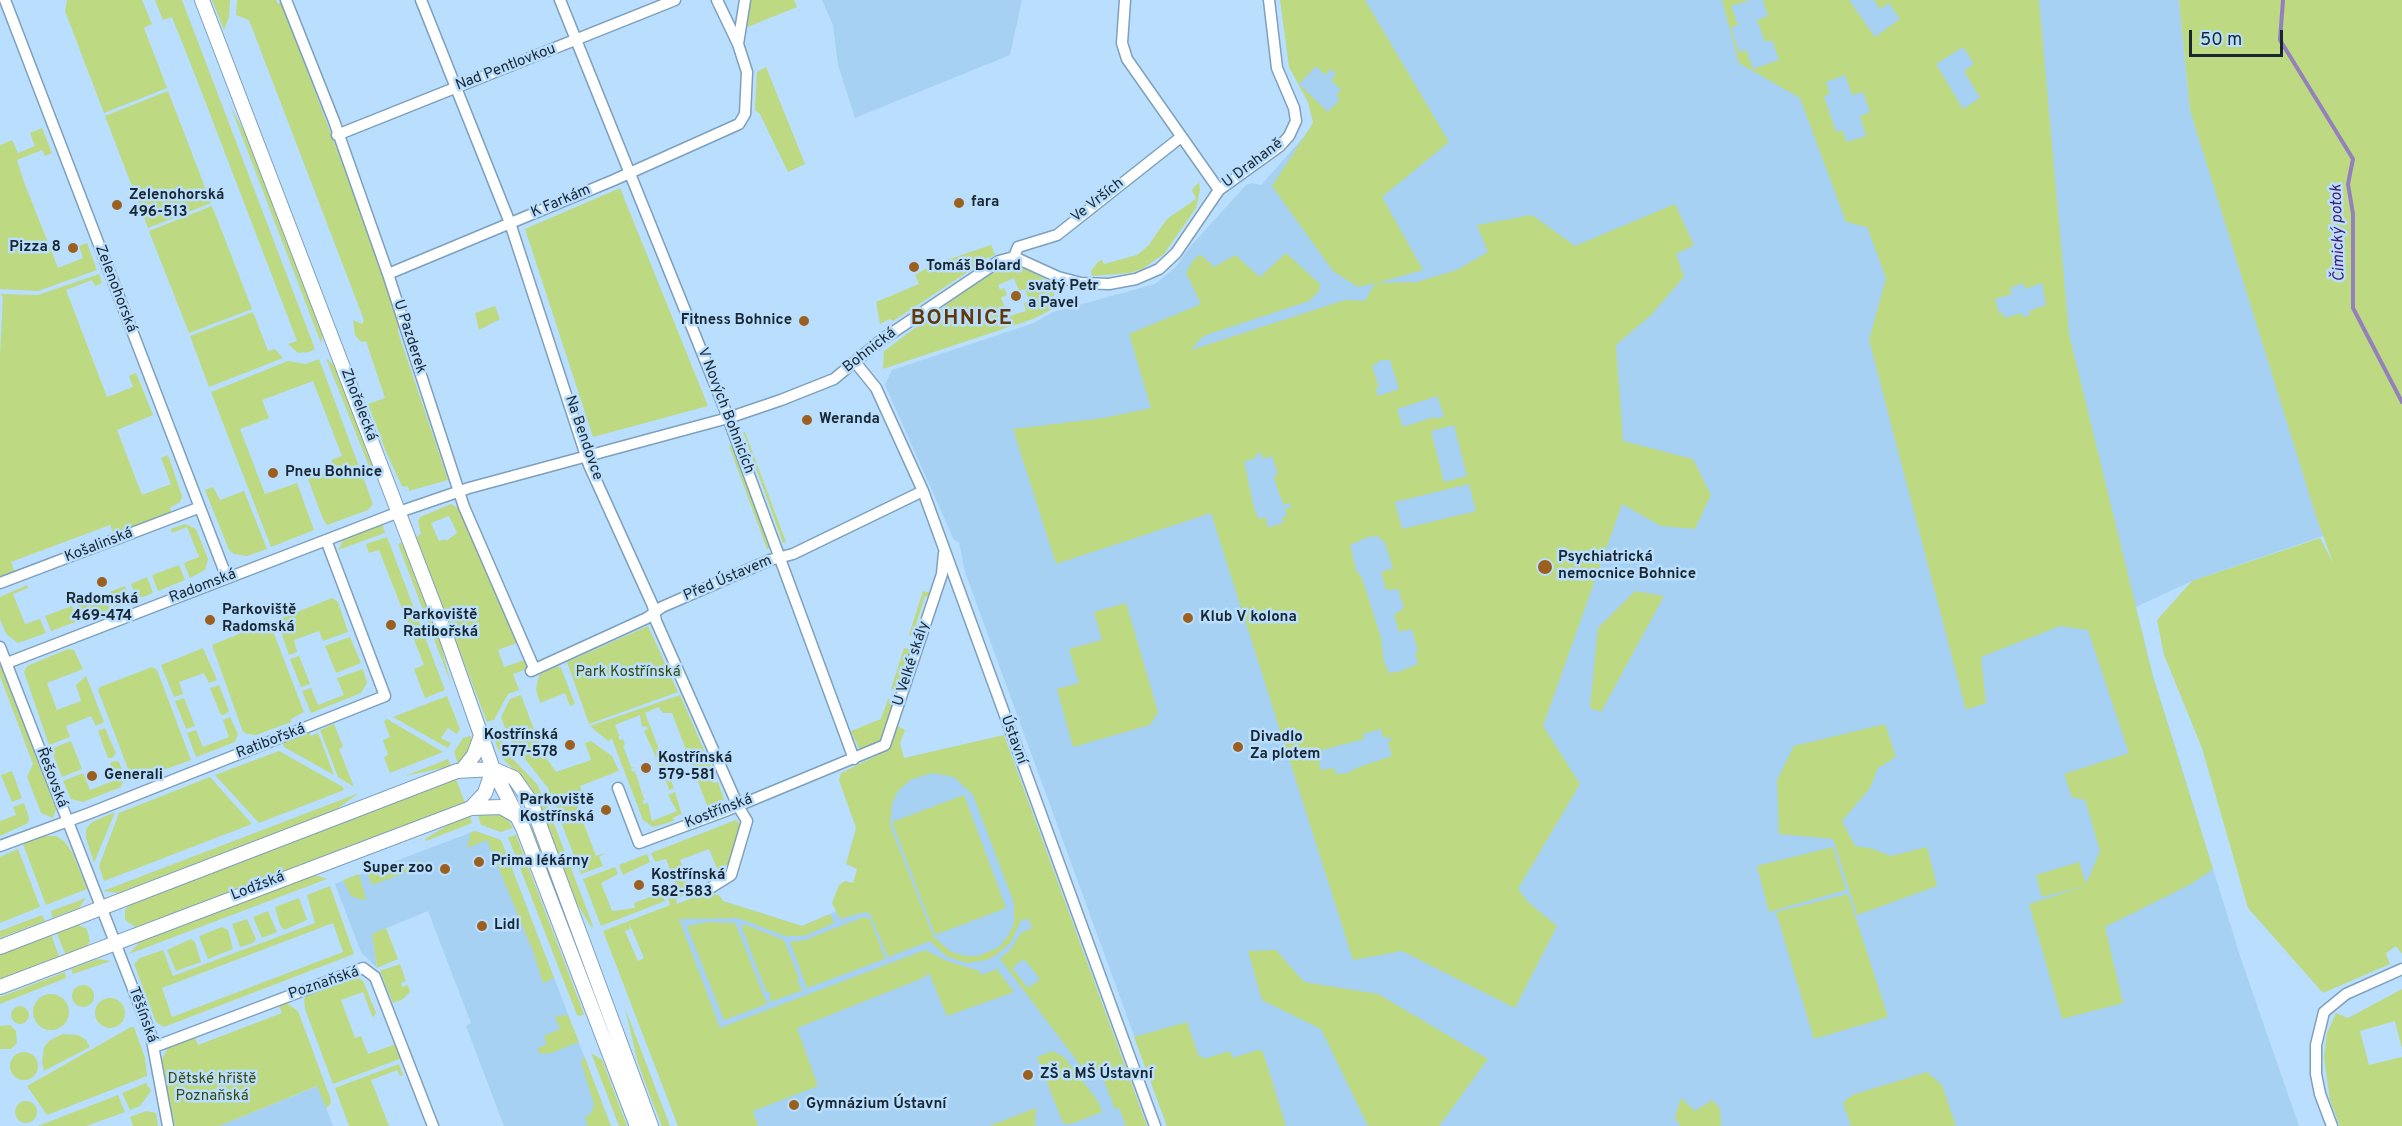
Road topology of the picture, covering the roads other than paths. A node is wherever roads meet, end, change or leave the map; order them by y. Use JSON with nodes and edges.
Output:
{"nodes":[{"id":1,"x":4,"y":0,"type":"edge"},
{"id":2,"x":202,"y":0,"type":"edge"},
{"id":3,"x":286,"y":0,"type":"edge"},
{"id":4,"x":421,"y":0,"type":"edge"},
{"id":5,"x":560,"y":0,"type":"edge"},
{"id":6,"x":675,"y":0,"type":"edge"},
{"id":7,"x":717,"y":0,"type":"edge"},
{"id":8,"x":745,"y":0,"type":"edge"},
{"id":9,"x":1125,"y":0,"type":"edge"},
{"id":10,"x":1269,"y":0,"type":"edge"},
{"id":11,"x":576,"y":40,"type":"junction"},
{"id":12,"x":738,"y":44,"type":"junction"},
{"id":13,"x":456,"y":87,"type":"junction"},
{"id":14,"x":337,"y":135,"type":"junction"},
{"id":15,"x":1181,"y":137,"type":"junction"},
{"id":16,"x":631,"y":172,"type":"junction"},
{"id":17,"x":1219,"y":190,"type":"junction"},
{"id":18,"x":510,"y":223,"type":"junction"},
{"id":19,"x":1014,"y":257,"type":"junction"},
{"id":20,"x":388,"y":274,"type":"junction"},
{"id":21,"x":855,"y":362,"type":"junction"},
{"id":22,"x":728,"y":418,"type":"junction"},
{"id":23,"x":587,"y":456,"type":"junction"},
{"id":24,"x":459,"y":491,"type":"junction"},
{"id":25,"x":922,"y":491,"type":"junction"},
{"id":26,"x":198,"y":507,"type":"junction"},
{"id":27,"x":399,"y":512,"type":"junction"},
{"id":28,"x":326,"y":540,"type":"junction"},
{"id":29,"x":945,"y":550,"type":"junction"},
{"id":30,"x":780,"y":558,"type":"junction"},
{"id":31,"x":227,"y":578,"type":"junction"},
{"id":32,"x":0,"y":583,"type":"edge"},
{"id":33,"x":655,"y":612,"type":"junction"},
{"id":34,"x":0,"y":647,"type":"edge"},
{"id":35,"x":7,"y":663,"type":"junction"},
{"id":36,"x":532,"y":670,"type":"joint"},
{"id":37,"x":481,"y":736,"type":"junction"},
{"id":38,"x":854,"y":759,"type":"junction"},
{"id":39,"x":463,"y":769,"type":"junction"},
{"id":40,"x":493,"y":769,"type":"junction"},
{"id":41,"x":618,"y":788,"type":"dead end"},
{"id":42,"x":738,"y":806,"type":"junction"},
{"id":43,"x":471,"y":808,"type":"junction"},
{"id":44,"x":517,"y":816,"type":"junction"},
{"id":45,"x":68,"y":820,"type":"junction"},
{"id":46,"x":0,"y":846,"type":"edge"},
{"id":47,"x":707,"y":890,"type":"dead end"},
{"id":48,"x":102,"y":909,"type":"junction"},
{"id":49,"x":114,"y":942,"type":"junction"},
{"id":50,"x":0,"y":947,"type":"edge"},
{"id":51,"x":2402,"y":969,"type":"edge"},
{"id":52,"x":0,"y":987,"type":"edge"},
{"id":53,"x":154,"y":1047,"type":"junction"},
{"id":54,"x":168,"y":1126,"type":"edge"},
{"id":55,"x":433,"y":1126,"type":"edge"},
{"id":56,"x":637,"y":1126,"type":"edge"},
{"id":57,"x":651,"y":1126,"type":"edge"},
{"id":58,"x":1155,"y":1126,"type":"edge"},
{"id":59,"x":2332,"y":1126,"type":"edge"}],
"edges":[{"from":1,"to":26,"type":"street","name":"Zelenohorská"},
{"from":2,"to":27,"type":"street","name":"Zhořelecká"},
{"from":3,"to":14,"type":"street","name":"U Pazderek"},
{"from":4,"to":13,"type":"street","name":"Na Bendovce"},
{"from":5,"to":11,"type":"street","name":"V Nových Bohnicích"},
{"from":6,"to":11,"type":"street","name":"Nad Pentlovkou"},
{"from":7,"to":12,"type":"street"},
{"from":8,"to":12,"type":"street"},
{"from":9,"to":15,"type":"street"},
{"from":10,"to":17,"type":"street","name":"U Drahaně"},
{"from":11,"to":13,"type":"street","name":"Nad Pentlovkou"},
{"from":11,"to":16,"type":"street","name":"V Nových Bohnicích"},
{"from":12,"to":16,"type":"street","name":"K Farkám"},
{"from":13,"to":14,"type":"street","name":"Nad Pentlovkou"},
{"from":13,"to":18,"type":"street","name":"Na Bendovce"},
{"from":14,"to":20,"type":"street","name":"U Pazderek"},
{"from":15,"to":17,"type":"street"},
{"from":15,"to":19,"type":"street","name":"Ve Vrších"},
{"from":16,"to":18,"type":"street","name":"K Farkám"},
{"from":16,"to":22,"type":"street","name":"V Nových Bohnicích"},
{"from":17,"to":19,"type":"street"},
{"from":18,"to":20,"type":"street","name":"K Farkám"},
{"from":18,"to":23,"type":"street","name":"Na Bendovce"},
{"from":19,"to":21,"type":"street","name":"Bohnická"},
{"from":20,"to":24,"type":"street","name":"U Pazderek"},
{"from":21,"to":22,"type":"street","name":"Bohnická"},
{"from":21,"to":25,"type":"street","name":"Ústavní"},
{"from":22,"to":23,"type":"street","name":"Bohnická"},
{"from":22,"to":30,"type":"street","name":"V Nových Bohnicích"},
{"from":23,"to":24,"type":"street","name":"Bohnická"},
{"from":23,"to":33,"type":"street","name":"Na Bendovce"},
{"from":24,"to":27,"type":"street","name":"Bohnická"},
{"from":24,"to":36,"type":"street","name":"U Pazderek"},
{"from":25,"to":29,"type":"street","name":"Ústavní"},
{"from":25,"to":30,"type":"street","name":"Před Ústavem"},
{"from":26,"to":31,"type":"street","name":"Zelenohorská"},
{"from":26,"to":32,"type":"street","name":"Košalinská"},
{"from":27,"to":28,"type":"street","name":"Radomská"},
{"from":27,"to":37,"type":"street","name":"Zhořelecká"},
{"from":28,"to":31,"type":"street","name":"Radomská"},
{"from":28,"to":45,"type":"street","name":"Ratibořská"},
{"from":29,"to":38,"type":"street","name":"U Velké skály"},
{"from":29,"to":58,"type":"street","name":"Ústavní"},
{"from":30,"to":33,"type":"street","name":"Před Ústavem"},
{"from":30,"to":38,"type":"street","name":"V Nových Bohnicích"},
{"from":31,"to":35,"type":"street","name":"Radomská"},
{"from":33,"to":36,"type":"street","name":"Před Ústavem"},
{"from":33,"to":42,"type":"street","name":"Na Bendovce"},
{"from":34,"to":35,"type":"street","name":"Řešovská"},
{"from":35,"to":45,"type":"street","name":"Řešovská"},
{"from":37,"to":39,"type":"street"},
{"from":37,"to":40,"type":"street","name":"Zhořelecká"},
{"from":38,"to":42,"type":"street","name":"Kostřínská"},
{"from":39,"to":40,"type":"street"},
{"from":39,"to":48,"type":"street"},
{"from":40,"to":43,"type":"street"},
{"from":40,"to":44,"type":"street"},
{"from":40,"to":57,"type":"street"},
{"from":41,"to":42,"type":"street","name":"Kostřínská"},
{"from":42,"to":47,"type":"street","name":"Na Bendovce"},
{"from":43,"to":44,"type":"street","name":"Lodžská"},
{"from":43,"to":49,"type":"street","name":"Lodžská"},
{"from":44,"to":56,"type":"street"},
{"from":45,"to":46,"type":"street","name":"Ratibořská"},
{"from":45,"to":48,"type":"street","name":"Řešovská"},
{"from":48,"to":49,"type":"street","name":"Řešovská"},
{"from":48,"to":50,"type":"street"},
{"from":49,"to":52,"type":"street","name":"Lodžská"},
{"from":49,"to":53,"type":"street","name":"Těšínská"},
{"from":51,"to":59,"type":"street"},
{"from":53,"to":54,"type":"street","name":"Těšínská"},
{"from":53,"to":55,"type":"street","name":"Poznaňská"}]}
